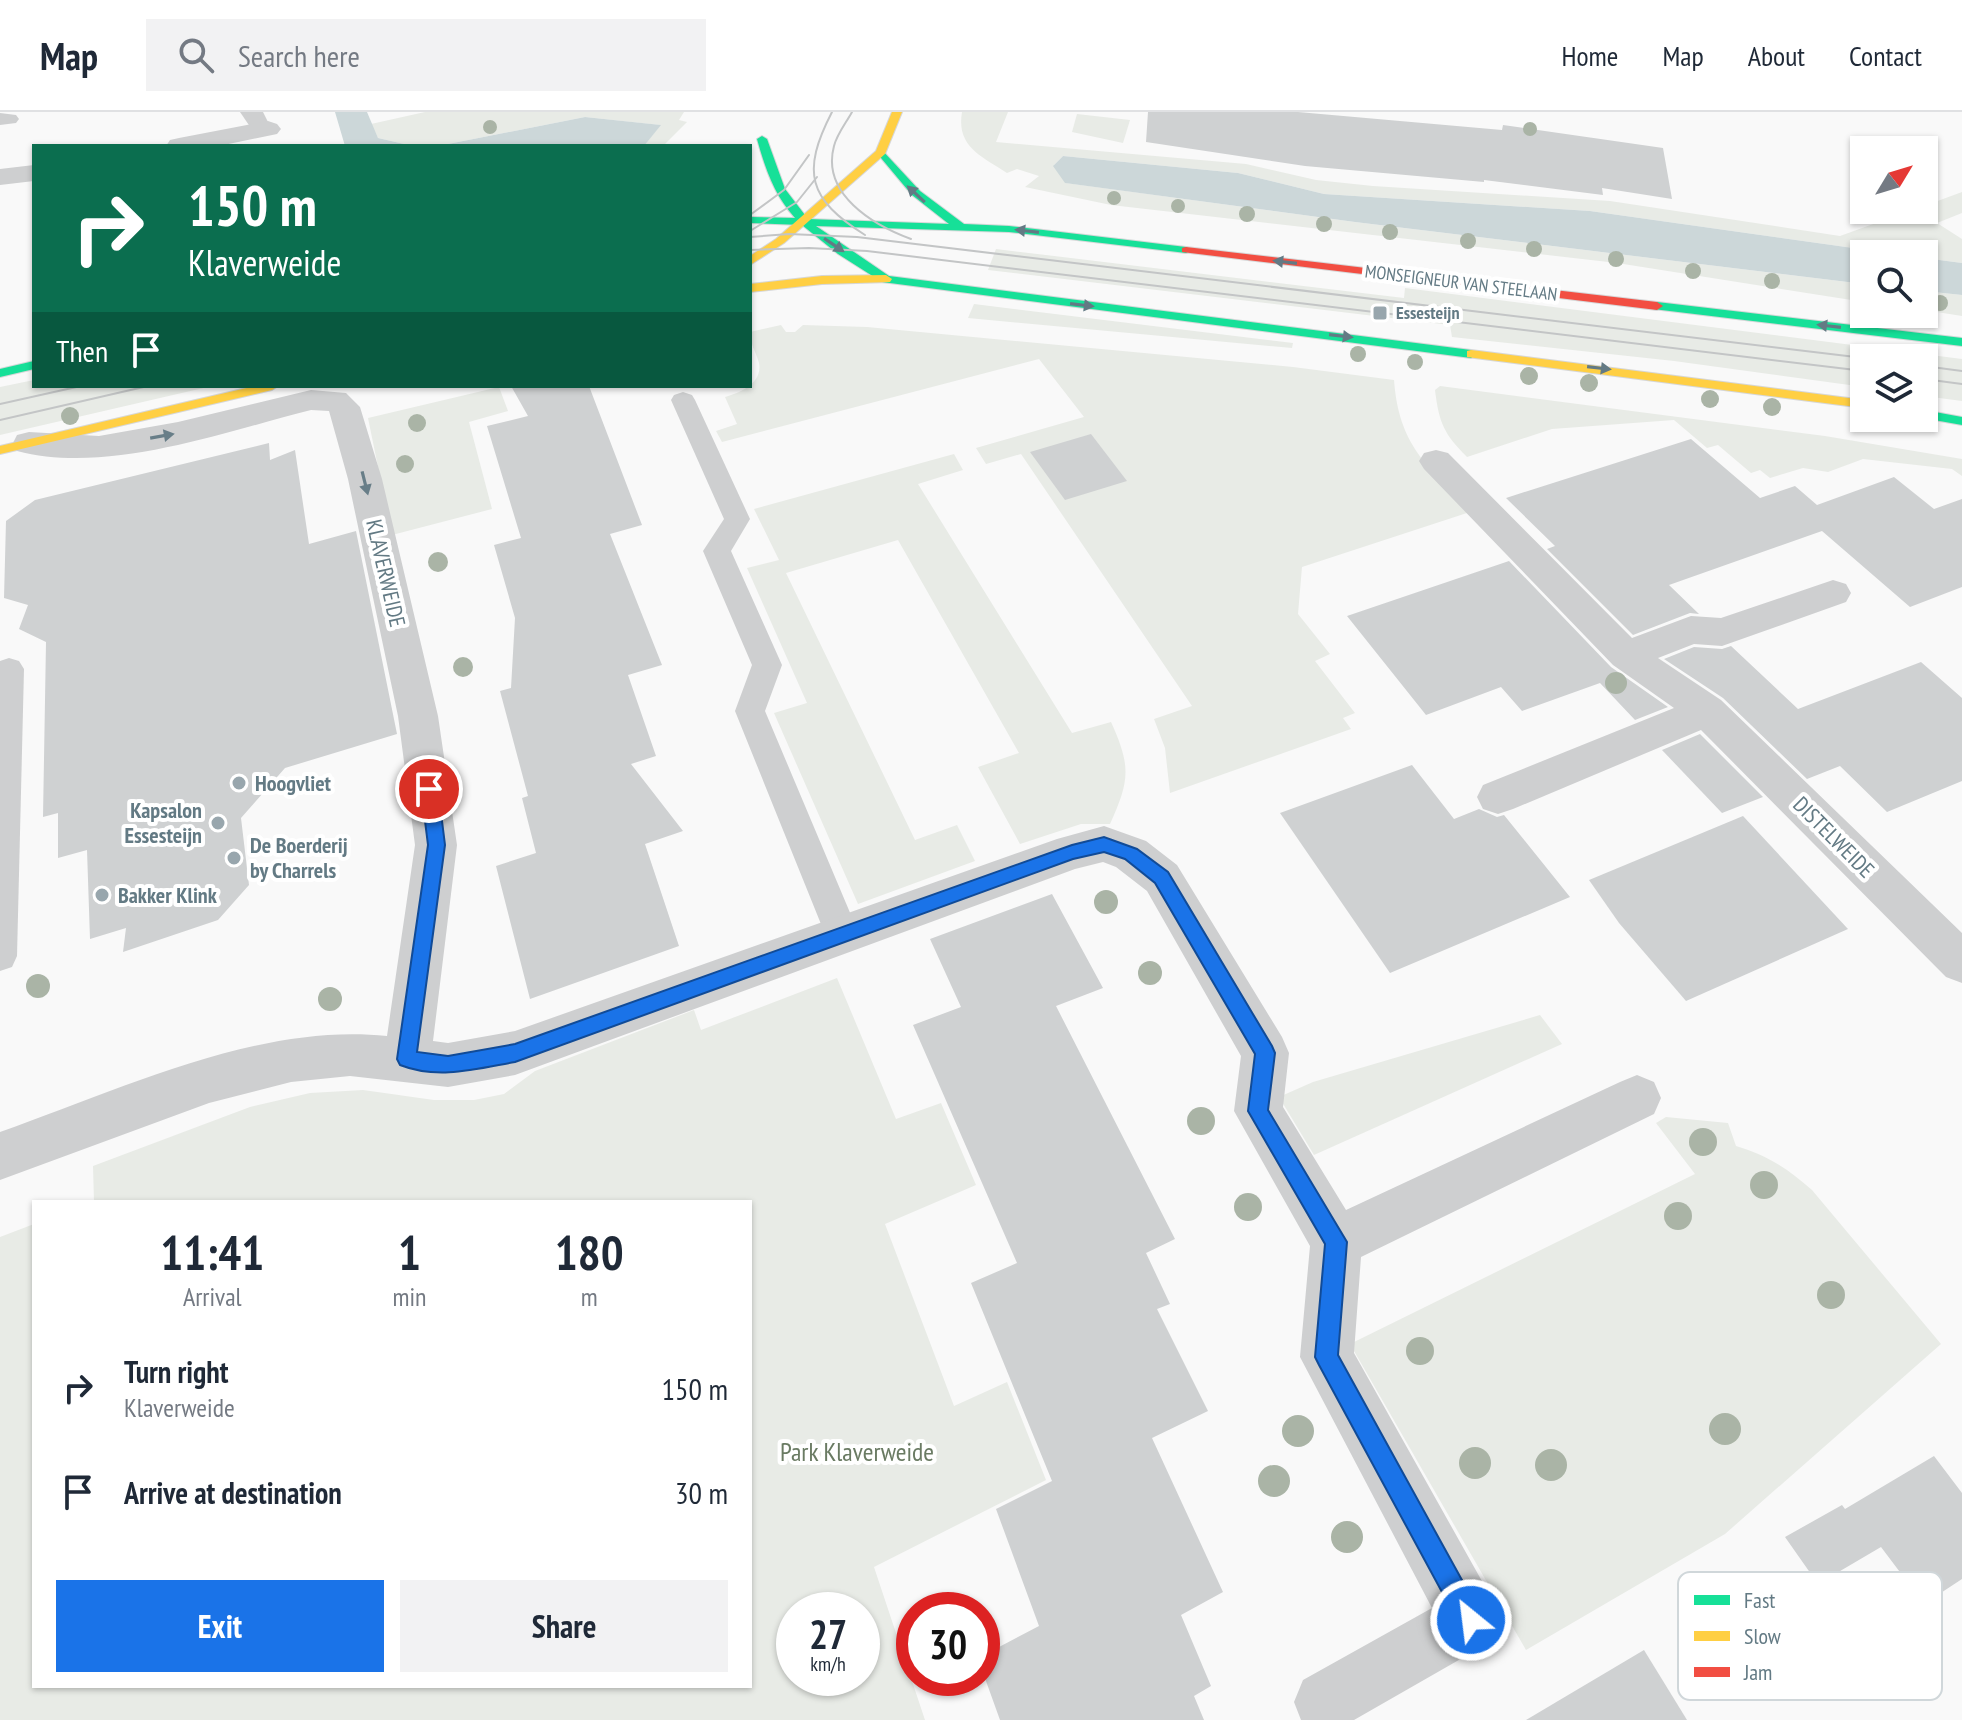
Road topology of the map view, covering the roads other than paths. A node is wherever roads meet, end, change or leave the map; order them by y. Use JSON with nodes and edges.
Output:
{"nodes":[{"id":1,"x":897,"y":112,"type":"edge"},
{"id":2,"x":260,"y":124,"type":"edge"},
{"id":3,"x":760,"y":139,"type":"edge"},
{"id":4,"x":186,"y":144,"type":"edge"},
{"id":5,"x":881,"y":152,"type":"junction"},
{"id":6,"x":32,"y":173,"type":"edge"},
{"id":7,"x":0,"y":177,"type":"edge"},
{"id":8,"x":752,"y":220,"type":"edge"},
{"id":9,"x":803,"y":221,"type":"junction"},
{"id":10,"x":960,"y":226,"type":"junction"},
{"id":11,"x":752,"y":259,"type":"edge"},
{"id":12,"x":886,"y":279,"type":"junction"},
{"id":13,"x":752,"y":288,"type":"edge"},
{"id":14,"x":1962,"y":342,"type":"edge"},
{"id":15,"x":32,"y":365,"type":"edge"},
{"id":16,"x":0,"y":373,"type":"edge"},
{"id":17,"x":263,"y":388,"type":"edge"},
{"id":18,"x":683,"y":400,"type":"dead end"},
{"id":19,"x":1850,"y":402,"type":"edge"},
{"id":20,"x":1938,"y":417,"type":"edge"},
{"id":21,"x":1962,"y":421,"type":"edge"},
{"id":22,"x":14,"y":446,"type":"edge"},
{"id":23,"x":1436,"y":461,"type":"dead end"},
{"id":24,"x":1833,"y":593,"type":"dead end"},
{"id":25,"x":1626,"y":655,"type":"junction"},
{"id":26,"x":9,"y":669,"type":"dead end"},
{"id":27,"x":1707,"y":711,"type":"junction"},
{"id":28,"x":1498,"y":797,"type":"dead end"},
{"id":29,"x":842,"y":934,"type":"junction"},
{"id":30,"x":0,"y":956,"type":"edge"},
{"id":31,"x":1962,"y":963,"type":"edge"},
{"id":32,"x":407,"y":1059,"type":"junction"},
{"id":33,"x":1637,"y":1098,"type":"dead end"},
{"id":34,"x":0,"y":1156,"type":"edge"},
{"id":35,"x":1336,"y":1242,"type":"junction"},
{"id":36,"x":1325,"y":1702,"type":"dead end"}],
"edges":[{"from":1,"to":5,"type":"main road"},
{"from":2,"to":4,"type":"street"},
{"from":3,"to":9,"type":"main road"},
{"from":5,"to":9,"type":"main road"},
{"from":10,"to":5,"type":"main road","name":"MONSEIGNEUR VAN STEELAAN","one_way":true},
{"from":6,"to":7,"type":"street"},
{"from":8,"to":9,"type":"main road","name":"MONSEIGNEUR VAN STEELAAN"},
{"from":9,"to":10,"type":"main road","name":"MONSEIGNEUR VAN STEELAAN"},
{"from":9,"to":11,"type":"main road"},
{"from":9,"to":12,"type":"main road","one_way":true},
{"from":14,"to":10,"type":"main road","name":"MONSEIGNEUR VAN STEELAAN","one_way":true},
{"from":12,"to":13,"type":"main road"},
{"from":12,"to":19,"type":"main road","one_way":true},
{"from":15,"to":16,"type":"main road"},
{"from":17,"to":22,"type":"main road"},
{"from":18,"to":29,"type":"lane"},
{"from":20,"to":21,"type":"main road"},
{"from":22,"to":32,"type":"street","name":"KLAVERWEIDE","one_way":true},
{"from":23,"to":25,"type":"street","name":"DISTELWEIDE"},
{"from":24,"to":25,"type":"street"},
{"from":25,"to":27,"type":"street","name":"DISTELWEIDE"},
{"from":26,"to":30,"type":"lane"},
{"from":27,"to":28,"type":"street"},
{"from":27,"to":31,"type":"street","name":"DISTELWEIDE"},
{"from":29,"to":32,"type":"street"},
{"from":29,"to":35,"type":"street"},
{"from":32,"to":34,"type":"street"},
{"from":33,"to":35,"type":"street"},
{"from":35,"to":36,"type":"street"}]}
